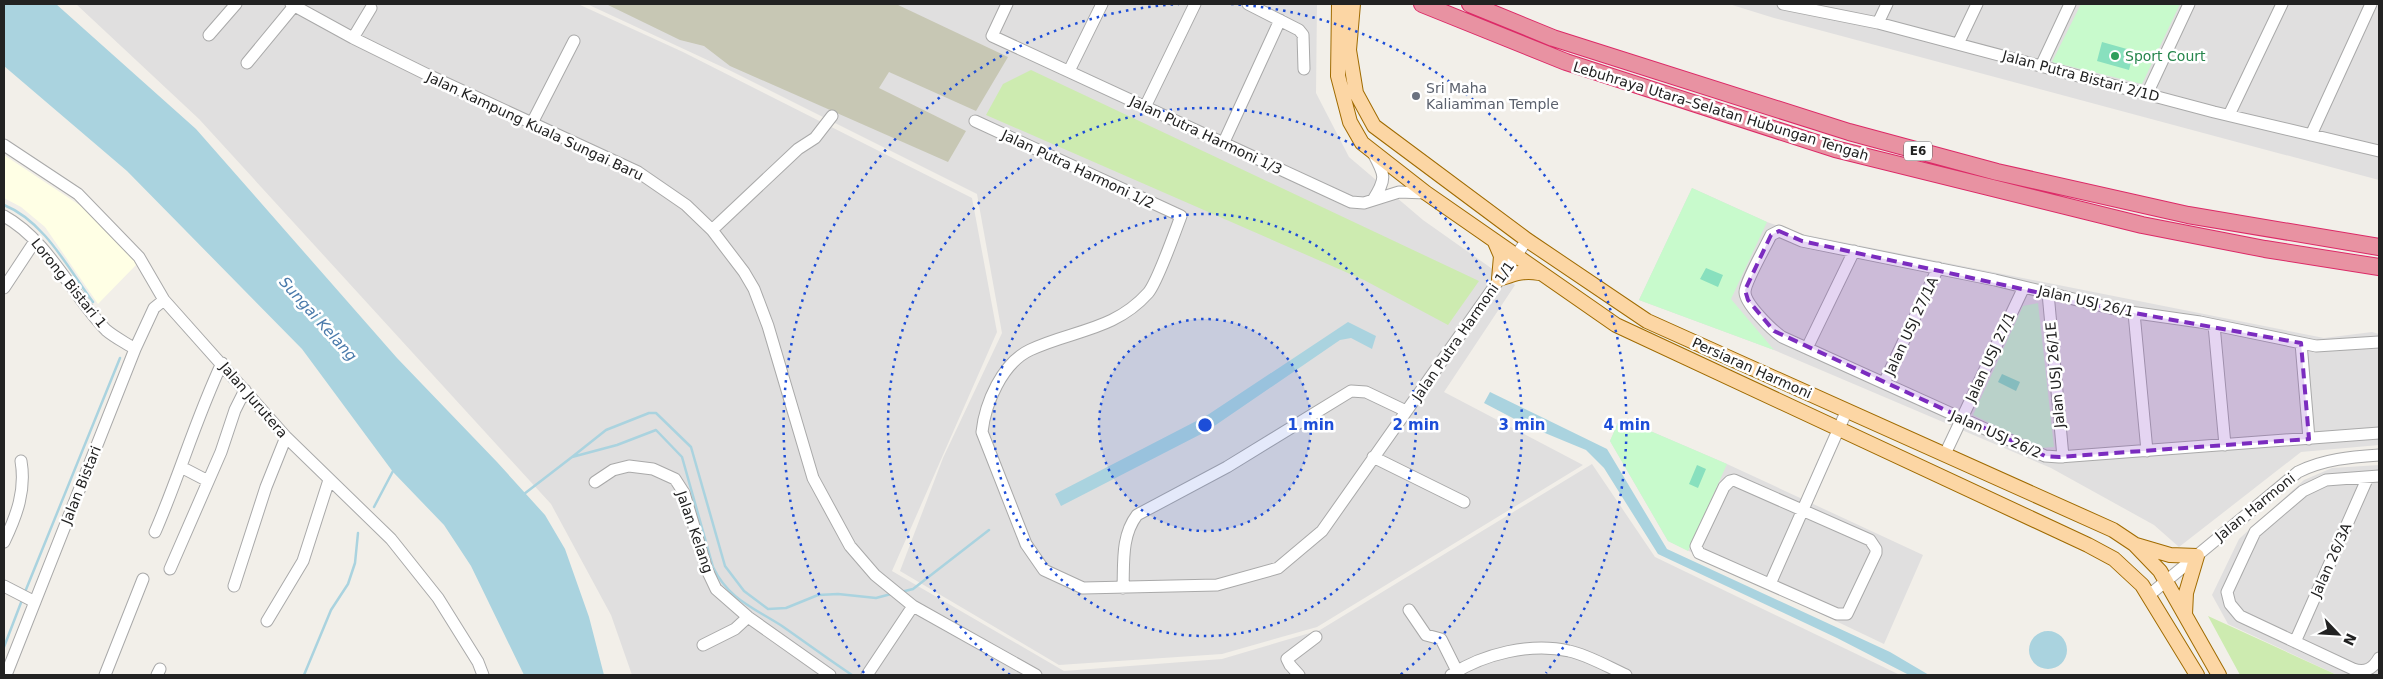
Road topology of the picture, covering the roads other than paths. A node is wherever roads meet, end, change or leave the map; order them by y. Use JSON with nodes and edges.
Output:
{"nodes":[{"id":1,"x":236,"y":4,"type":"edge"},
{"id":2,"x":1007,"y":4,"type":"edge"},
{"id":3,"x":1102,"y":4,"type":"edge"},
{"id":4,"x":1195,"y":4,"type":"edge"},
{"id":5,"x":1248,"y":4,"type":"edge"},
{"id":6,"x":1422,"y":4,"type":"edge"},
{"id":7,"x":1470,"y":4,"type":"edge"},
{"id":8,"x":1783,"y":4,"type":"edge"},
{"id":9,"x":1887,"y":4,"type":"edge"},
{"id":10,"x":1977,"y":4,"type":"edge"},
{"id":11,"x":2070,"y":4,"type":"edge"},
{"id":12,"x":2189,"y":4,"type":"edge"},
{"id":13,"x":2282,"y":4,"type":"edge"},
{"id":14,"x":2371,"y":4,"type":"edge"},
{"id":15,"x":292,"y":5,"type":"edge"},
{"id":16,"x":1346,"y":7,"type":"edge"},
{"id":17,"x":371,"y":8,"type":"dead end"},
{"id":18,"x":1280,"y":20,"type":"junction"},
{"id":19,"x":1878,"y":22,"type":"junction"},
{"id":20,"x":209,"y":35,"type":"dead end"},
{"id":21,"x":352,"y":38,"type":"junction"},
{"id":22,"x":574,"y":41,"type":"dead end"},
{"id":23,"x":1958,"y":44,"type":"junction"},
{"id":24,"x":247,"y":63,"type":"dead end"},
{"id":25,"x":2041,"y":66,"type":"junction"},
{"id":26,"x":1304,"y":69,"type":"dead end"},
{"id":27,"x":1068,"y":71,"type":"junction"},
{"id":28,"x":2147,"y":94,"type":"junction"},
{"id":29,"x":1145,"y":107,"type":"junction"},
{"id":30,"x":2229,"y":115,"type":"junction"},
{"id":31,"x":832,"y":116,"type":"dead end"},
{"id":32,"x":975,"y":121,"type":"dead end"},
{"id":33,"x":532,"y":123,"type":"junction"},
{"id":34,"x":2311,"y":135,"type":"junction"},
{"id":35,"x":1223,"y":144,"type":"junction"},
{"id":36,"x":4,"y":145,"type":"edge"},
{"id":37,"x":1372,"y":150,"type":"junction"},
{"id":38,"x":2379,"y":150,"type":"edge"},
{"id":39,"x":1426,"y":193,"type":"junction"},
{"id":40,"x":1373,"y":200,"type":"junction"},
{"id":41,"x":4,"y":216,"type":"edge"},
{"id":42,"x":1181,"y":216,"type":"joint"},
{"id":43,"x":712,"y":230,"type":"junction"},
{"id":44,"x":1527,"y":240,"type":"junction"},
{"id":45,"x":35,"y":241,"type":"junction"},
{"id":46,"x":1495,"y":242,"type":"junction"},
{"id":47,"x":2379,"y":247,"type":"edge"},
{"id":48,"x":1854,"y":251,"type":"junction"},
{"id":49,"x":1516,"y":257,"type":"junction"},
{"id":50,"x":2379,"y":267,"type":"edge"},
{"id":51,"x":1938,"y":268,"type":"junction"},
{"id":52,"x":1542,"y":273,"type":"junction"},
{"id":53,"x":1499,"y":279,"type":"junction"},
{"id":54,"x":2024,"y":287,"type":"junction"},
{"id":55,"x":4,"y":288,"type":"edge"},
{"id":56,"x":2048,"y":293,"type":"junction"},
{"id":57,"x":164,"y":300,"type":"junction"},
{"id":58,"x":1757,"y":313,"type":"joint"},
{"id":59,"x":2134,"y":313,"type":"junction"},
{"id":60,"x":2214,"y":325,"type":"junction"},
{"id":61,"x":2301,"y":342,"type":"junction"},
{"id":62,"x":2379,"y":342,"type":"edge"},
{"id":63,"x":135,"y":348,"type":"junction"},
{"id":64,"x":1808,"y":348,"type":"junction"},
{"id":65,"x":222,"y":363,"type":"junction"},
{"id":66,"x":1884,"y":384,"type":"junction"},
{"id":67,"x":245,"y":390,"type":"junction"},
{"id":68,"x":1847,"y":410,"type":"junction"},
{"id":69,"x":1406,"y":411,"type":"junction"},
{"id":70,"x":1961,"y":419,"type":"junction"},
{"id":71,"x":1839,"y":429,"type":"junction"},
{"id":72,"x":2379,"y":433,"type":"edge"},
{"id":73,"x":286,"y":437,"type":"junction"},
{"id":74,"x":2309,"y":439,"type":"junction"},
{"id":75,"x":2225,"y":445,"type":"junction"},
{"id":76,"x":2147,"y":451,"type":"junction"},
{"id":77,"x":1945,"y":454,"type":"junction"},
{"id":78,"x":2379,"y":454,"type":"edge"},
{"id":79,"x":1374,"y":457,"type":"junction"},
{"id":80,"x":2063,"y":457,"type":"junction"},
{"id":81,"x":21,"y":461,"type":"dead end"},
{"id":82,"x":181,"y":467,"type":"junction"},
{"id":83,"x":2374,"y":476,"type":"edge"},
{"id":84,"x":329,"y":480,"type":"junction"},
{"id":85,"x":208,"y":481,"type":"junction"},
{"id":86,"x":595,"y":482,"type":"dead end"},
{"id":87,"x":1464,"y":502,"type":"dead end"},
{"id":88,"x":1803,"y":510,"type":"junction"},
{"id":89,"x":155,"y":532,"type":"dead end"},
{"id":90,"x":4,"y":542,"type":"edge"},
{"id":91,"x":2134,"y":544,"type":"junction"},
{"id":92,"x":2197,"y":556,"type":"junction"},
{"id":93,"x":170,"y":569,"type":"dead end"},
{"id":94,"x":143,"y":580,"type":"dead end"},
{"id":95,"x":2166,"y":582,"type":"junction"},
{"id":96,"x":1770,"y":584,"type":"junction"},
{"id":97,"x":4,"y":586,"type":"edge"},
{"id":98,"x":234,"y":586,"type":"dead end"},
{"id":99,"x":1123,"y":588,"type":"junction"},
{"id":100,"x":2148,"y":596,"type":"junction"},
{"id":101,"x":32,"y":601,"type":"junction"},
{"id":102,"x":913,"y":606,"type":"junction"},
{"id":103,"x":1409,"y":610,"type":"dead end"},
{"id":104,"x":2184,"y":614,"type":"junction"},
{"id":105,"x":748,"y":617,"type":"junction"},
{"id":106,"x":267,"y":622,"type":"dead end"},
{"id":107,"x":1316,"y":637,"type":"dead end"},
{"id":108,"x":2294,"y":642,"type":"junction"},
{"id":109,"x":703,"y":645,"type":"dead end"},
{"id":110,"x":2379,"y":658,"type":"edge"},
{"id":111,"x":1454,"y":673,"type":"edge"},
{"id":112,"x":867,"y":674,"type":"edge"},
{"id":113,"x":6,"y":675,"type":"edge"},
{"id":114,"x":105,"y":675,"type":"edge"},
{"id":115,"x":483,"y":675,"type":"edge"},
{"id":116,"x":830,"y":675,"type":"edge"},
{"id":117,"x":1036,"y":675,"type":"edge"},
{"id":118,"x":1299,"y":675,"type":"edge"},
{"id":119,"x":1626,"y":675,"type":"edge"},
{"id":120,"x":2197,"y":675,"type":"edge"},
{"id":121,"x":2218,"y":675,"type":"edge"}],
"edges":[{"from":1,"to":20,"type":"street"},
{"from":2,"to":27,"type":"street","name":"Jalan Putra Harmoni 1/3"},
{"from":3,"to":27,"type":"street"},
{"from":4,"to":29,"type":"street"},
{"from":5,"to":18,"type":"street"},
{"from":6,"to":50,"type":"highway","name":"Lebuhraya Utara–Selatan Hubungan Tengah","number":"E6"},
{"from":7,"to":47,"type":"highway","name":"Lebuhraya Utara–Selatan Hubungan Tengah","number":"E6"},
{"from":8,"to":19,"type":"street","name":"Jalan Putra Bistari 2/1D"},
{"from":9,"to":19,"type":"street"},
{"from":10,"to":23,"type":"street"},
{"from":11,"to":25,"type":"street"},
{"from":12,"to":28,"type":"street"},
{"from":13,"to":30,"type":"street"},
{"from":14,"to":34,"type":"street"},
{"from":15,"to":21,"type":"street","name":"Jalan Kampung Kuala Sungai Baru"},
{"from":15,"to":24,"type":"street"},
{"from":16,"to":37,"type":"main road","name":"Persiaran Harmoni"},
{"from":16,"to":44,"type":"main road","name":"Persiaran Harmoni"},
{"from":17,"to":21,"type":"street"},
{"from":18,"to":26,"type":"street"},
{"from":18,"to":35,"type":"street"},
{"from":19,"to":23,"type":"street","name":"Jalan Putra Bistari 2/1D"},
{"from":21,"to":33,"type":"street","name":"Jalan Kampung Kuala Sungai Baru"},
{"from":22,"to":33,"type":"street"},
{"from":23,"to":25,"type":"street","name":"Jalan Putra Bistari 2/1D"},
{"from":25,"to":28,"type":"street","name":"Jalan Putra Bistari 2/1D"},
{"from":27,"to":29,"type":"street","name":"Jalan Putra Harmoni 1/3"},
{"from":28,"to":30,"type":"street","name":"Jalan Putra Bistari 2/1D"},
{"from":29,"to":35,"type":"street","name":"Jalan Putra Harmoni 1/3"},
{"from":30,"to":34,"type":"street","name":"Jalan Putra Bistari 2/1D"},
{"from":31,"to":43,"type":"street"},
{"from":32,"to":42,"type":"street","name":"Jalan Putra Harmoni 1/2"},
{"from":33,"to":43,"type":"street","name":"Jalan Kampung Kuala Sungai Baru"},
{"from":34,"to":38,"type":"street","name":"Jalan Putra Bistari 2/1D"},
{"from":35,"to":40,"type":"street","name":"Jalan Putra Harmoni 1/3"},
{"from":36,"to":57,"type":"street","name":"Jalan Jurutera"},
{"from":37,"to":39,"type":"main road","name":"Persiaran Harmoni"},
{"from":37,"to":40,"type":"street","name":"Persiaran Harmoni"},
{"from":39,"to":40,"type":"street","name":"Jalan Putra Harmoni 1/3"},
{"from":39,"to":46,"type":"main road","name":"Persiaran Harmoni"},
{"from":41,"to":45,"type":"street","name":"Lorong Bistari 1"},
{"from":42,"to":99,"type":"street","name":"Jalan Putra Harmoni 1/1"},
{"from":43,"to":102,"type":"street","name":"Jalan Kampung Kuala Sungai Baru"},
{"from":44,"to":49,"type":"street","name":"Jalan Putra Harmoni 1/1"},
{"from":44,"to":68,"type":"main road","name":"Persiaran Harmoni"},
{"from":45,"to":55,"type":"street"},
{"from":45,"to":63,"type":"street","name":"Lorong Bistari 1"},
{"from":46,"to":49,"type":"main road","name":"Persiaran Harmoni"},
{"from":46,"to":53,"type":"main road"},
{"from":48,"to":51,"type":"street","name":"Jalan USJ 26/1"},
{"from":48,"to":58,"type":"street","name":"Jalan USJ 26/1"},
{"from":48,"to":64,"type":"street"},
{"from":49,"to":52,"type":"main road","name":"Persiaran Harmoni"},
{"from":49,"to":53,"type":"street","name":"Jalan Putra Harmoni 1/1"},
{"from":51,"to":54,"type":"street","name":"Jalan USJ 26/1"},
{"from":51,"to":66,"type":"street","name":"Jalan USJ 27/1A"},
{"from":52,"to":53,"type":"main road"},
{"from":52,"to":71,"type":"main road","name":"Persiaran Harmoni"},
{"from":53,"to":69,"type":"street","name":"Jalan Putra Harmoni 1/1"},
{"from":54,"to":56,"type":"street","name":"Jalan USJ 26/1"},
{"from":54,"to":70,"type":"street","name":"Jalan USJ 27/1"},
{"from":56,"to":59,"type":"street","name":"Jalan USJ 26/1"},
{"from":56,"to":80,"type":"street","name":"Jalan USJ 26/1E"},
{"from":57,"to":63,"type":"street","name":"Jalan Bistari"},
{"from":57,"to":65,"type":"street","name":"Jalan Jurutera"},
{"from":58,"to":64,"type":"street","name":"Jalan USJ 26/2"},
{"from":59,"to":60,"type":"street","name":"Jalan USJ 26/1"},
{"from":59,"to":76,"type":"street"},
{"from":60,"to":61,"type":"street","name":"Jalan USJ 26/1"},
{"from":60,"to":75,"type":"street"},
{"from":61,"to":62,"type":"street","name":"Jalan USJ 26/1"},
{"from":61,"to":74,"type":"street"},
{"from":63,"to":101,"type":"street","name":"Jalan Bistari"},
{"from":64,"to":66,"type":"street","name":"Jalan USJ 26/2"},
{"from":65,"to":67,"type":"street","name":"Jalan Jurutera"},
{"from":65,"to":82,"type":"street"},
{"from":66,"to":70,"type":"street","name":"Jalan USJ 26/2"},
{"from":67,"to":73,"type":"street","name":"Jalan Jurutera"},
{"from":67,"to":85,"type":"street"},
{"from":68,"to":71,"type":"street"},
{"from":68,"to":77,"type":"main road","name":"Persiaran Harmoni"},
{"from":69,"to":79,"type":"street","name":"Jalan Putra Harmoni 1/1"},
{"from":69,"to":99,"type":"street"},
{"from":70,"to":77,"type":"street","name":"Jalan USJ 27/1"},
{"from":70,"to":80,"type":"street","name":"Jalan USJ 26/2"},
{"from":71,"to":88,"type":"street"},
{"from":71,"to":100,"type":"main road","name":"Persiaran Harmoni"},
{"from":72,"to":74,"type":"street","name":"Jalan USJ 26/2"},
{"from":73,"to":84,"type":"street","name":"Jalan Jurutera"},
{"from":73,"to":98,"type":"street"},
{"from":74,"to":75,"type":"street","name":"Jalan USJ 26/2"},
{"from":75,"to":76,"type":"street","name":"Jalan USJ 26/2"},
{"from":76,"to":80,"type":"street","name":"Jalan USJ 26/2"},
{"from":77,"to":91,"type":"main road","name":"Persiaran Harmoni"},
{"from":78,"to":92,"type":"street","name":"Jalan Harmoni"},
{"from":79,"to":87,"type":"street"},
{"from":79,"to":99,"type":"street","name":"Jalan Putra Harmoni 1/1"},
{"from":81,"to":90,"type":"street"},
{"from":82,"to":85,"type":"street"},
{"from":82,"to":89,"type":"street"},
{"from":83,"to":108,"type":"street","name":"Jalan 26/3A"},
{"from":83,"to":108,"type":"street"},
{"from":84,"to":106,"type":"street"},
{"from":84,"to":115,"type":"street","name":"Jalan Jurutera"},
{"from":85,"to":93,"type":"street"},
{"from":86,"to":105,"type":"street","name":"Jalan Kelang"},
{"from":88,"to":96,"type":"street"},
{"from":88,"to":96,"type":"street"},
{"from":88,"to":96,"type":"street"},
{"from":91,"to":92,"type":"main road"},
{"from":91,"to":95,"type":"main road","name":"Persiaran Harmoni"},
{"from":92,"to":95,"type":"street","name":"Jalan Harmoni"},
{"from":92,"to":104,"type":"main road"},
{"from":94,"to":114,"type":"street"},
{"from":95,"to":100,"type":"street","name":"Jalan Harmoni"},
{"from":95,"to":104,"type":"main road","name":"Persiaran Harmoni"},
{"from":97,"to":101,"type":"street"},
{"from":100,"to":120,"type":"main road","name":"Persiaran Harmoni"},
{"from":101,"to":113,"type":"street","name":"Jalan Bistari"},
{"from":102,"to":112,"type":"street"},
{"from":102,"to":117,"type":"street","name":"Jalan Kampung Kuala Sungai Baru"},
{"from":103,"to":111,"type":"street"},
{"from":104,"to":121,"type":"main road","name":"Persiaran Harmoni"},
{"from":105,"to":109,"type":"street"},
{"from":105,"to":116,"type":"street","name":"Jalan Kelang"},
{"from":107,"to":118,"type":"street"},
{"from":108,"to":110,"type":"street"},
{"from":111,"to":119,"type":"street"}]}
